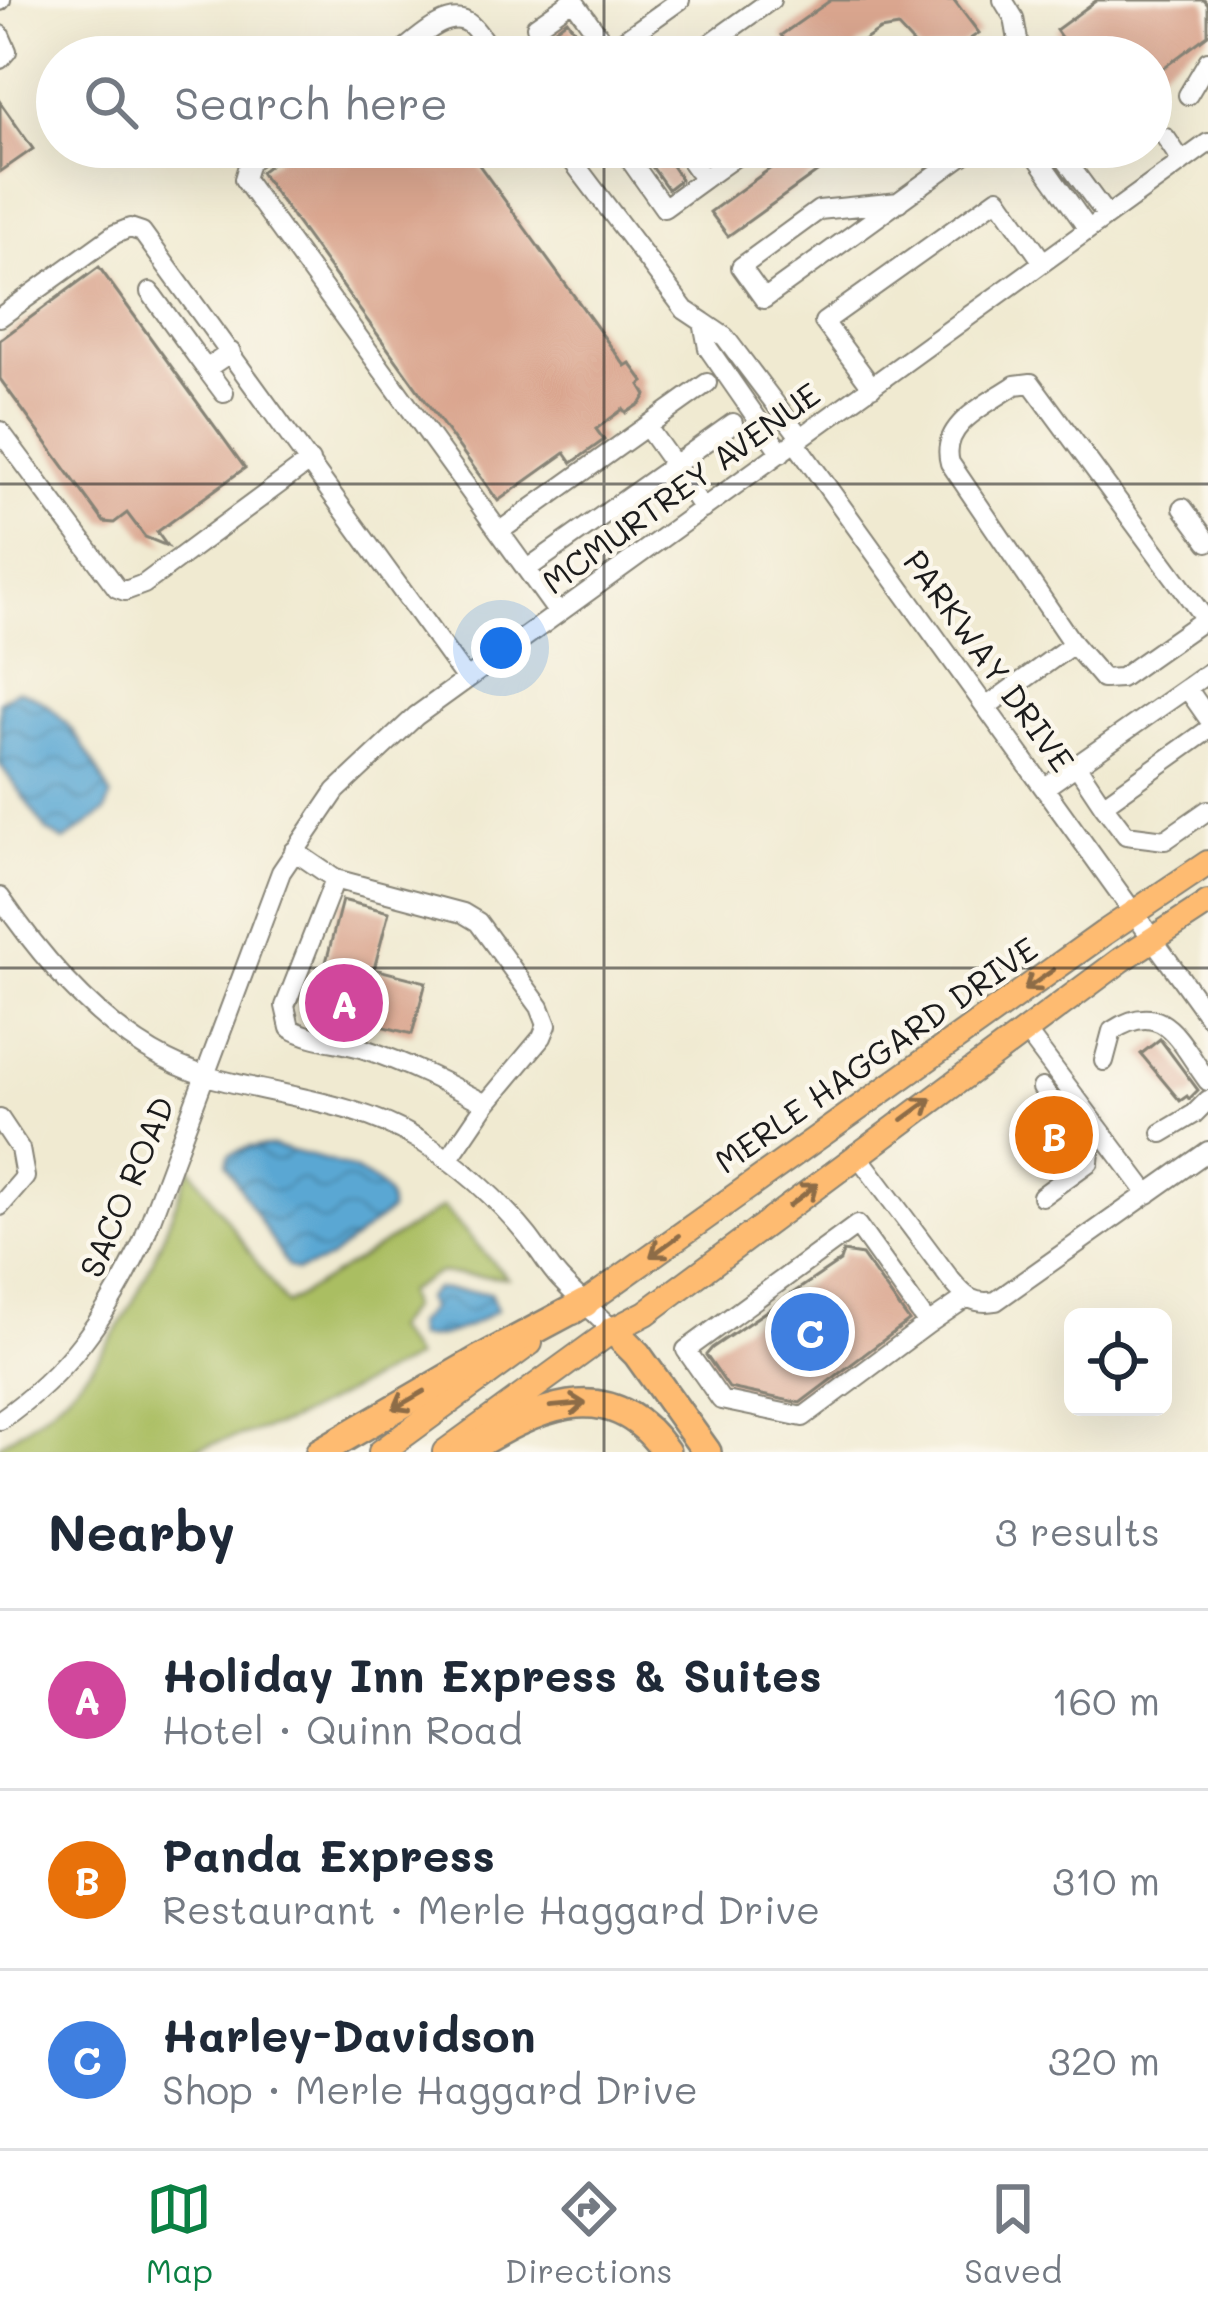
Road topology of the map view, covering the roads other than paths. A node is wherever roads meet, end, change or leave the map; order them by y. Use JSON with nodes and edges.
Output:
{"nodes":[{"id":1,"x":573,"y":0,"type":"edge"},
{"id":2,"x":680,"y":0,"type":"edge"},
{"id":3,"x":771,"y":0,"type":"edge"},
{"id":4,"x":1003,"y":0,"type":"edge"},
{"id":5,"x":0,"y":35,"type":"edge"},
{"id":6,"x":722,"y":35,"type":"edge"},
{"id":7,"x":424,"y":36,"type":"edge"},
{"id":8,"x":479,"y":36,"type":"edge"},
{"id":9,"x":543,"y":36,"type":"edge"},
{"id":10,"x":599,"y":36,"type":"edge"},
{"id":11,"x":635,"y":36,"type":"edge"},
{"id":12,"x":1017,"y":36,"type":"edge"},
{"id":13,"x":0,"y":59,"type":"edge"},
{"id":14,"x":1208,"y":61,"type":"edge"},
{"id":15,"x":1188,"y":95,"type":"dead end"},
{"id":16,"x":1208,"y":143,"type":"edge"},
{"id":17,"x":1172,"y":147,"type":"edge"},
{"id":18,"x":1182,"y":161,"type":"junction"},
{"id":19,"x":247,"y":168,"type":"edge"},
{"id":20,"x":578,"y":168,"type":"edge"},
{"id":21,"x":636,"y":168,"type":"edge"},
{"id":22,"x":696,"y":168,"type":"edge"},
{"id":23,"x":719,"y":168,"type":"edge"},
{"id":24,"x":945,"y":168,"type":"edge"},
{"id":25,"x":1045,"y":168,"type":"edge"},
{"id":26,"x":1072,"y":168,"type":"edge"},
{"id":27,"x":704,"y":179,"type":"junction"},
{"id":28,"x":899,"y":202,"type":"junction"},
{"id":29,"x":1107,"y":216,"type":"junction"},
{"id":30,"x":1088,"y":229,"type":"junction"},
{"id":31,"x":1043,"y":262,"type":"junction"},
{"id":32,"x":150,"y":292,"type":"dead end"},
{"id":33,"x":0,"y":317,"type":"edge"},
{"id":34,"x":231,"y":352,"type":"junction"},
{"id":35,"x":206,"y":369,"type":"junction"},
{"id":36,"x":707,"y":383,"type":"dead end"},
{"id":37,"x":872,"y":387,"type":"junction"},
{"id":38,"x":224,"y":393,"type":"dead end"},
{"id":39,"x":734,"y":423,"type":"dead end"},
{"id":40,"x":647,"y":427,"type":"junction"},
{"id":41,"x":0,"y":431,"type":"edge"},
{"id":42,"x":792,"y":445,"type":"junction"},
{"id":43,"x":310,"y":461,"type":"junction"},
{"id":44,"x":674,"y":465,"type":"junction"},
{"id":45,"x":1183,"y":508,"type":"dead end"},
{"id":46,"x":703,"y":509,"type":"junction"},
{"id":47,"x":500,"y":531,"type":"junction"},
{"id":48,"x":1208,"y":542,"type":"edge"},
{"id":49,"x":527,"y":569,"type":"junction"},
{"id":50,"x":558,"y":613,"type":"junction"},
{"id":51,"x":1206,"y":618,"type":"edge"},
{"id":52,"x":1073,"y":644,"type":"junction"},
{"id":53,"x":1208,"y":673,"type":"edge"},
{"id":54,"x":466,"y":680,"type":"junction"},
{"id":55,"x":1187,"y":688,"type":"junction"},
{"id":56,"x":986,"y":707,"type":"junction"},
{"id":57,"x":1208,"y":718,"type":"edge"},
{"id":58,"x":1208,"y":730,"type":"edge"},
{"id":59,"x":1076,"y":766,"type":"junction"},
{"id":60,"x":1044,"y":788,"type":"junction"},
{"id":61,"x":1103,"y":805,"type":"junction"},
{"id":62,"x":1208,"y":810,"type":"edge"},
{"id":63,"x":294,"y":851,"type":"junction"},
{"id":64,"x":1208,"y":863,"type":"edge"},
{"id":65,"x":335,"y":880,"type":"junction"},
{"id":66,"x":0,"y":897,"type":"edge"},
{"id":67,"x":1208,"y":904,"type":"edge"},
{"id":68,"x":1135,"y":913,"type":"junction"},
{"id":69,"x":1154,"y":940,"type":"junction"},
{"id":70,"x":1201,"y":989,"type":"edge"},
{"id":71,"x":1208,"y":1016,"type":"edge"},
{"id":72,"x":1025,"y":1030,"type":"junction"},
{"id":73,"x":1104,"y":1061,"type":"dead end"},
{"id":74,"x":205,"y":1076,"type":"junction"},
{"id":75,"x":1208,"y":1081,"type":"edge"},
{"id":76,"x":1042,"y":1088,"type":"dead end"},
{"id":77,"x":1208,"y":1100,"type":"edge"},
{"id":78,"x":486,"y":1104,"type":"junction"},
{"id":79,"x":0,"y":1119,"type":"edge"},
{"id":80,"x":1208,"y":1122,"type":"edge"},
{"id":81,"x":1208,"y":1151,"type":"edge"},
{"id":82,"x":856,"y":1154,"type":"junction"},
{"id":83,"x":448,"y":1160,"type":"junction"},
{"id":84,"x":1148,"y":1194,"type":"junction"},
{"id":85,"x":1042,"y":1196,"type":"dead end"},
{"id":86,"x":0,"y":1206,"type":"edge"},
{"id":87,"x":966,"y":1298,"type":"junction"},
{"id":88,"x":585,"y":1304,"type":"junction"},
{"id":89,"x":928,"y":1324,"type":"junction"},
{"id":90,"x":613,"y":1330,"type":"junction"},
{"id":91,"x":0,"y":1420,"type":"edge"},
{"id":92,"x":320,"y":1452,"type":"edge"},
{"id":93,"x":381,"y":1452,"type":"edge"},
{"id":94,"x":445,"y":1452,"type":"edge"},
{"id":95,"x":464,"y":1452,"type":"edge"},
{"id":96,"x":666,"y":1452,"type":"edge"},
{"id":97,"x":707,"y":1452,"type":"edge"}],
"edges":[{"from":1,"to":9,"type":"street"},
{"from":1,"to":10,"type":"street"},
{"from":2,"to":11,"type":"street"},
{"from":3,"to":6,"type":"street"},
{"from":4,"to":12,"type":"street"},
{"from":5,"to":13,"type":"street"},
{"from":7,"to":8,"type":"street"},
{"from":14,"to":15,"type":"street"},
{"from":16,"to":18,"type":"street","name":"MCMURTREY AVENUE"},
{"from":17,"to":18,"type":"street"},
{"from":18,"to":29,"type":"street","name":"MCMURTREY AVENUE"},
{"from":19,"to":47,"type":"street"},
{"from":20,"to":42,"type":"street","name":"PARKWAY DRIVE"},
{"from":21,"to":27,"type":"street"},
{"from":22,"to":27,"type":"street"},
{"from":23,"to":27,"type":"street"},
{"from":24,"to":28,"type":"street"},
{"from":25,"to":30,"type":"street"},
{"from":26,"to":29,"type":"street"},
{"from":28,"to":28,"type":"street"},
{"from":29,"to":30,"type":"street","name":"MCMURTREY AVENUE"},
{"from":30,"to":31,"type":"street","name":"MCMURTREY AVENUE"},
{"from":31,"to":37,"type":"street","name":"MCMURTREY AVENUE"},
{"from":31,"to":37,"type":"street"},
{"from":32,"to":35,"type":"street"},
{"from":33,"to":34,"type":"street"},
{"from":34,"to":35,"type":"street"},
{"from":34,"to":43,"type":"street"},
{"from":35,"to":38,"type":"street"},
{"from":36,"to":40,"type":"street"},
{"from":37,"to":42,"type":"street","name":"MCMURTREY AVENUE"},
{"from":39,"to":44,"type":"street"},
{"from":40,"to":44,"type":"street"},
{"from":40,"to":47,"type":"street"},
{"from":41,"to":43,"type":"street"},
{"from":42,"to":46,"type":"street","name":"MCMURTREY AVENUE"},
{"from":42,"to":56,"type":"street","name":"PARKWAY DRIVE"},
{"from":43,"to":54,"type":"street"},
{"from":44,"to":46,"type":"street"},
{"from":44,"to":49,"type":"street"},
{"from":45,"to":48,"type":"street"},
{"from":46,"to":50,"type":"street","name":"MCMURTREY AVENUE"},
{"from":47,"to":49,"type":"street"},
{"from":49,"to":50,"type":"street"},
{"from":50,"to":54,"type":"street","name":"MCMURTREY AVENUE"},
{"from":51,"to":52,"type":"street"},
{"from":51,"to":52,"type":"street"},
{"from":52,"to":56,"type":"street"},
{"from":53,"to":55,"type":"street"},
{"from":54,"to":63,"type":"street","name":"MCMURTREY AVENUE"},
{"from":55,"to":57,"type":"street"},
{"from":55,"to":59,"type":"street"},
{"from":56,"to":60,"type":"street","name":"PARKWAY DRIVE"},
{"from":58,"to":61,"type":"street"},
{"from":59,"to":60,"type":"street"},
{"from":59,"to":61,"type":"street"},
{"from":60,"to":68,"type":"street","name":"PARKWAY DRIVE"},
{"from":61,"to":62,"type":"street"},
{"from":63,"to":65,"type":"street"},
{"from":63,"to":74,"type":"street","name":"MCMURTREY AVENUE"},
{"from":64,"to":68,"type":"main road","name":"MERLE HAGGARD DRIVE"},
{"from":65,"to":78,"type":"street"},
{"from":65,"to":78,"type":"street"},
{"from":66,"to":74,"type":"street"},
{"from":67,"to":69,"type":"main road","name":"MERLE HAGGARD DRIVE"},
{"from":68,"to":69,"type":"street","name":"PARKWAY DRIVE"},
{"from":68,"to":88,"type":"main road","name":"MERLE HAGGARD DRIVE","one_way":true},
{"from":69,"to":70,"type":"street","name":"PARKWAY DRIVE"},
{"from":69,"to":72,"type":"main road","name":"MERLE HAGGARD DRIVE"},
{"from":70,"to":71,"type":"street","name":"PARKWAY DRIVE"},
{"from":82,"to":72,"type":"main road","name":"MERLE HAGGARD DRIVE","one_way":true},
{"from":72,"to":84,"type":"street"},
{"from":73,"to":75,"type":"street"},
{"from":74,"to":83,"type":"street"},
{"from":74,"to":91,"type":"street","name":"SACO ROAD"},
{"from":76,"to":85,"type":"street"},
{"from":77,"to":80,"type":"street"},
{"from":78,"to":83,"type":"street"},
{"from":79,"to":86,"type":"street"},
{"from":81,"to":84,"type":"street"},
{"from":82,"to":87,"type":"street"},
{"from":90,"to":82,"type":"main road","name":"MERLE HAGGARD DRIVE","one_way":true},
{"from":83,"to":88,"type":"street"},
{"from":84,"to":87,"type":"street"},
{"from":87,"to":89,"type":"street"},
{"from":88,"to":90,"type":"street"},
{"from":88,"to":92,"type":"highway","one_way":true},
{"from":88,"to":93,"type":"main road","name":"MERLE HAGGARD DRIVE"},
{"from":89,"to":89,"type":"street"},
{"from":90,"to":94,"type":"main road","name":"MERLE HAGGARD DRIVE"},
{"from":90,"to":97,"type":"highway"},
{"from":95,"to":96,"type":"highway","one_way":true}]}
